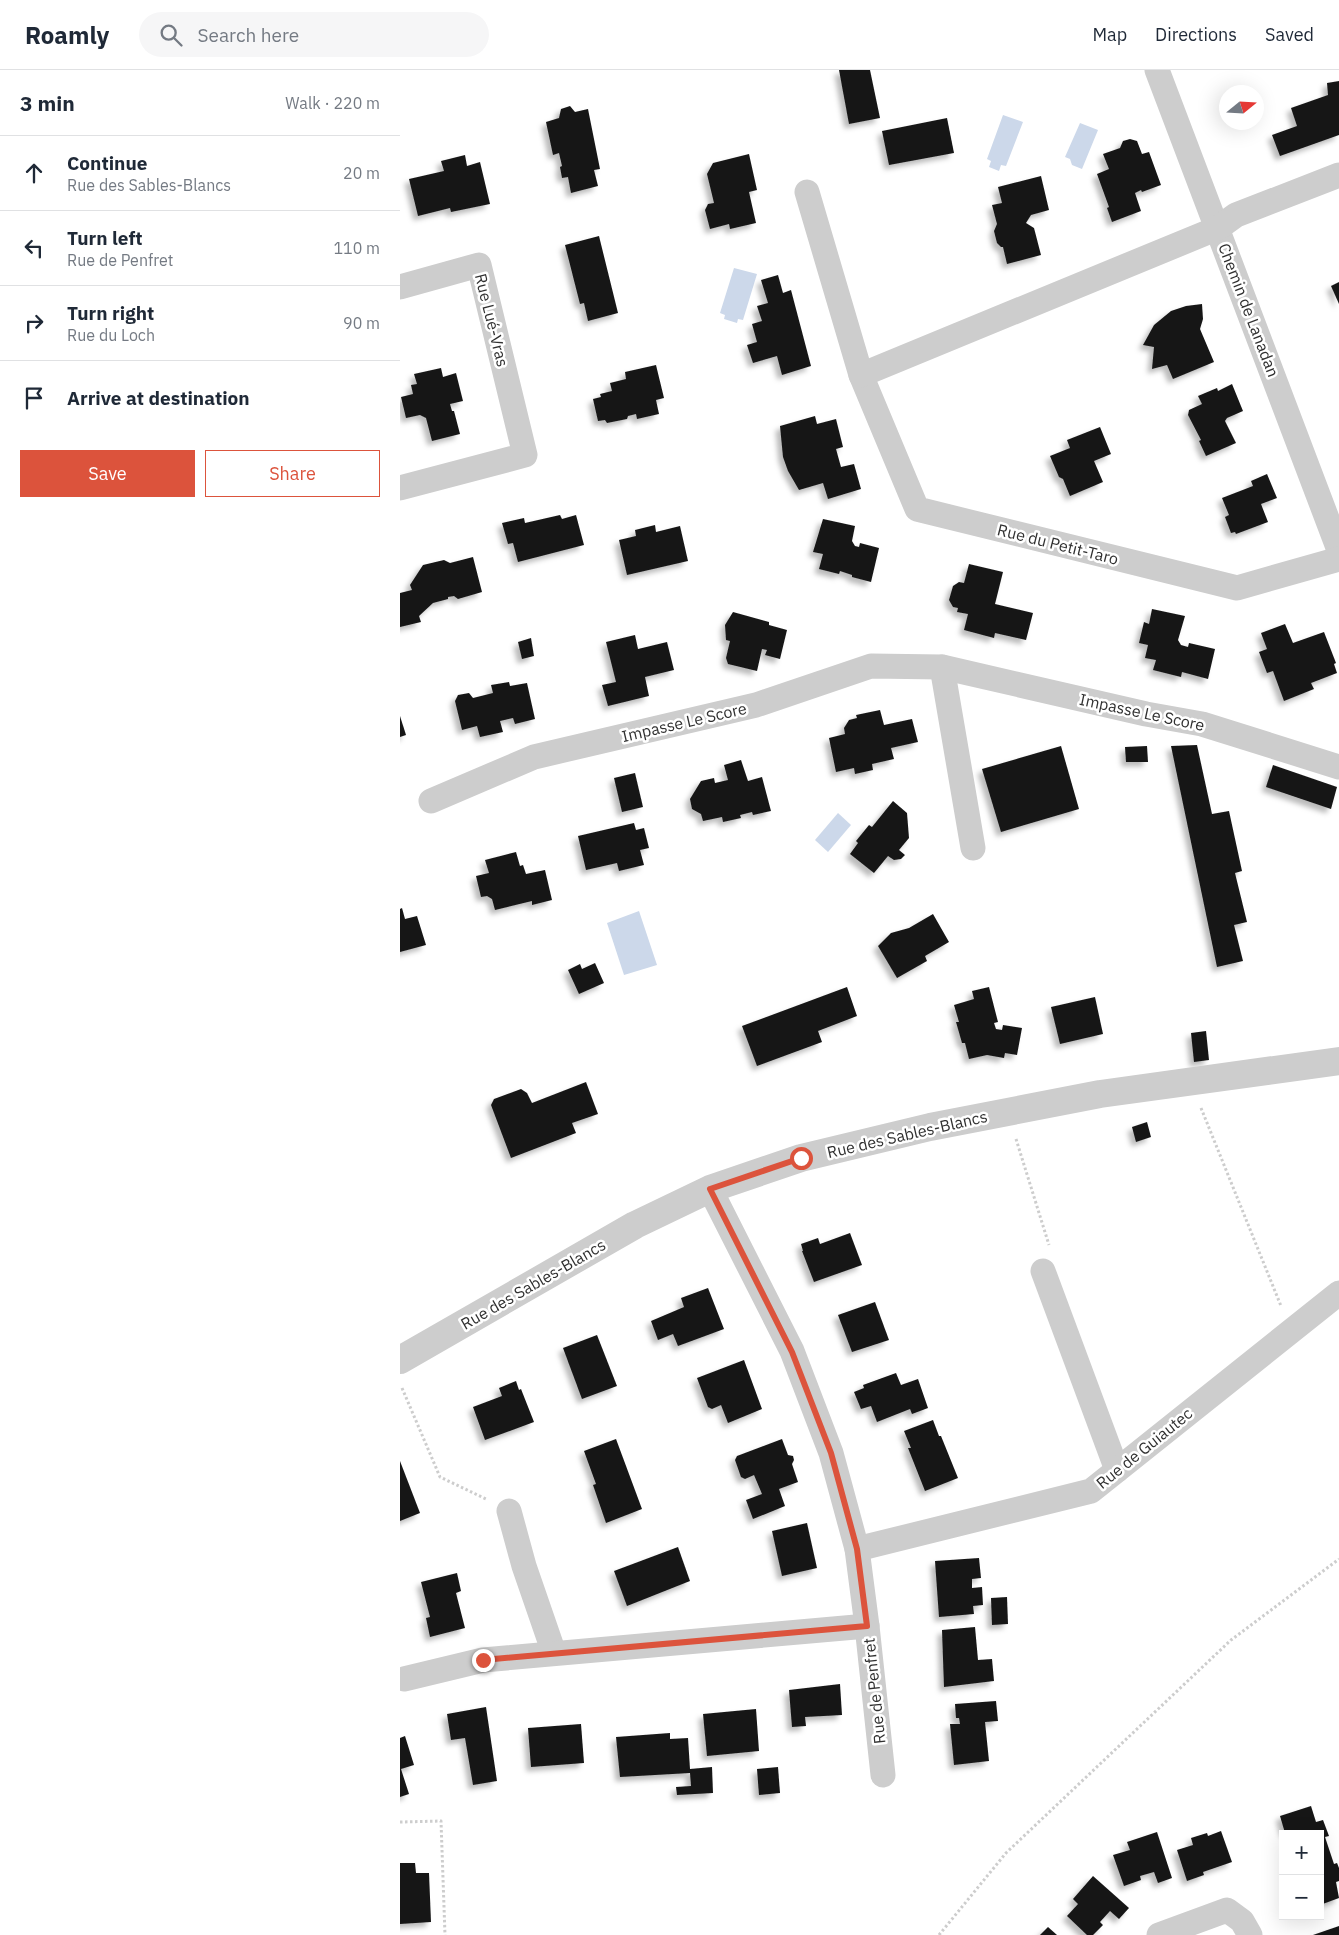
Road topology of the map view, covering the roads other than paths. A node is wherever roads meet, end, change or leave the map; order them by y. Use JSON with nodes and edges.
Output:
{"nodes":[{"id":1,"x":1157,"y":70,"type":"edge"},
{"id":2,"x":1339,"y":175,"type":"edge"},
{"id":3,"x":807,"y":192,"type":"dead end"},
{"id":4,"x":1218,"y":228,"type":"junction"},
{"id":5,"x":400,"y":287,"type":"edge"},
{"id":6,"x":861,"y":375,"type":"junction"},
{"id":7,"x":400,"y":488,"type":"edge"},
{"id":8,"x":1339,"y":550,"type":"edge"},
{"id":9,"x":1339,"y":559,"type":"edge"},
{"id":10,"x":942,"y":667,"type":"junction"},
{"id":11,"x":1339,"y":767,"type":"edge"},
{"id":12,"x":431,"y":801,"type":"dead end"},
{"id":13,"x":973,"y":848,"type":"dead end"},
{"id":14,"x":1339,"y":1061,"type":"edge"},
{"id":15,"x":710,"y":1189,"type":"junction"},
{"id":16,"x":1043,"y":1271,"type":"road end"},
{"id":17,"x":1339,"y":1293,"type":"edge"},
{"id":18,"x":400,"y":1360,"type":"edge"},
{"id":19,"x":1117,"y":1470,"type":"junction"},
{"id":20,"x":510,"y":1511,"type":"road end"},
{"id":21,"x":857,"y":1549,"type":"junction"},
{"id":22,"x":867,"y":1626,"type":"junction"},
{"id":23,"x":554,"y":1653,"type":"junction"},
{"id":24,"x":404,"y":1679,"type":"dead end"},
{"id":25,"x":883,"y":1775,"type":"dead end"},
{"id":26,"x":1159,"y":1935,"type":"edge"},
{"id":27,"x":1250,"y":1935,"type":"edge"}],
"edges":[{"from":1,"to":4,"type":"street","name":"Chemin de Lanadan"},
{"from":2,"to":4,"type":"street"},
{"from":3,"to":6,"type":"street","name":"Rue du Petit-Taro"},
{"from":4,"to":6,"type":"street"},
{"from":4,"to":8,"type":"street","name":"Chemin de Lanadan"},
{"from":5,"to":7,"type":"street","name":"Rue Lué-Vras"},
{"from":6,"to":9,"type":"street","name":"Rue du Petit-Taro"},
{"from":10,"to":11,"type":"street","name":"Impasse Le Score"},
{"from":10,"to":12,"type":"street","name":"Impasse Le Score"},
{"from":10,"to":13,"type":"street"},
{"from":14,"to":15,"type":"street","name":"Rue des Sables-Blancs"},
{"from":15,"to":18,"type":"street","name":"Rue des Sables-Blancs"},
{"from":15,"to":21,"type":"street","name":"Rue de Penfret"},
{"from":16,"to":19,"type":"street"},
{"from":17,"to":19,"type":"street","name":"Rue de Guiautec"},
{"from":19,"to":21,"type":"street","name":"Rue de Guiautec"},
{"from":20,"to":23,"type":"street"},
{"from":21,"to":22,"type":"street","name":"Rue de Penfret"},
{"from":22,"to":23,"type":"street"},
{"from":22,"to":25,"type":"street","name":"Rue de Penfret"},
{"from":23,"to":24,"type":"street"},
{"from":26,"to":27,"type":"street"}]}
